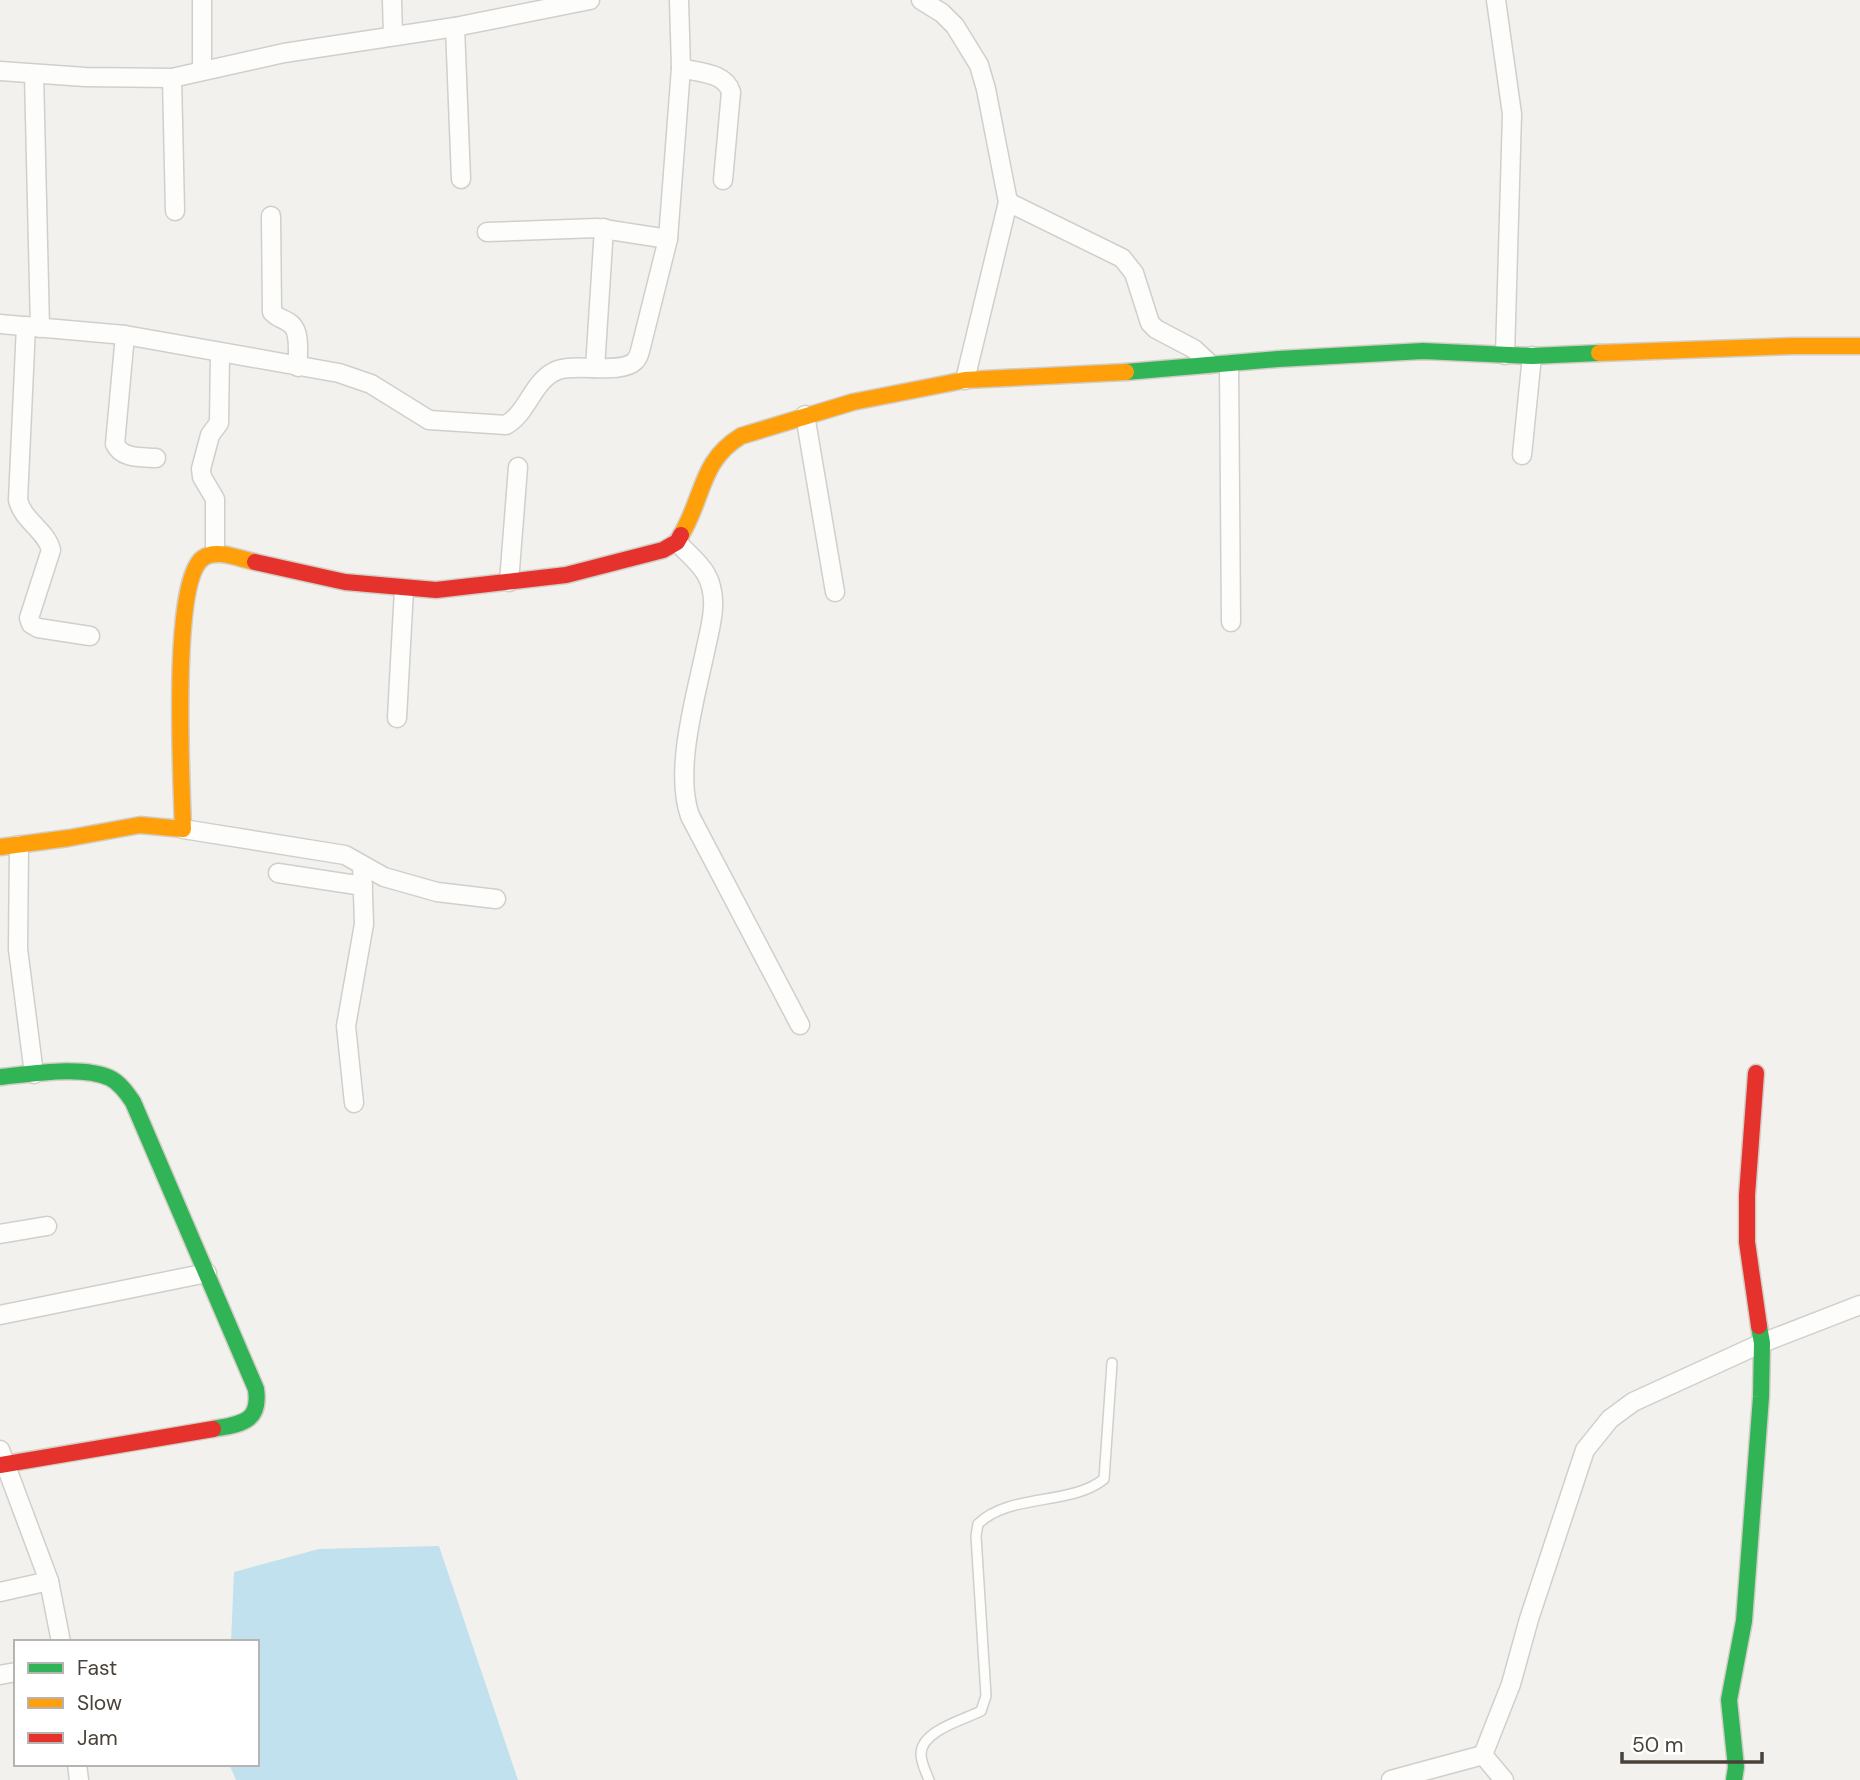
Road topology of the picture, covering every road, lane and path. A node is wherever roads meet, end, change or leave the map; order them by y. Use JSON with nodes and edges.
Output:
{"nodes":[{"id":1,"x":202,"y":0,"type":"edge"},
{"id":2,"x":393,"y":0,"type":"edge"},
{"id":3,"x":590,"y":0,"type":"edge"},
{"id":4,"x":680,"y":0,"type":"edge"},
{"id":5,"x":920,"y":0,"type":"edge"},
{"id":6,"x":1496,"y":0,"type":"edge"},
{"id":7,"x":454,"y":27,"type":"junction"},
{"id":8,"x":393,"y":35,"type":"junction"},
{"id":9,"x":681,"y":68,"type":"junction"},
{"id":10,"x":0,"y":71,"type":"edge"},
{"id":11,"x":202,"y":71,"type":"junction"},
{"id":12,"x":34,"y":75,"type":"junction"},
{"id":13,"x":172,"y":78,"type":"junction"},
{"id":14,"x":461,"y":179,"type":"dead end"},
{"id":15,"x":723,"y":180,"type":"dead end"},
{"id":16,"x":1008,"y":202,"type":"junction"},
{"id":17,"x":175,"y":211,"type":"dead end"},
{"id":18,"x":271,"y":216,"type":"dead end"},
{"id":19,"x":604,"y":228,"type":"junction"},
{"id":20,"x":487,"y":232,"type":"dead end"},
{"id":21,"x":668,"y":239,"type":"junction"},
{"id":22,"x":0,"y":324,"type":"edge"},
{"id":23,"x":33,"y":327,"type":"junction"},
{"id":24,"x":125,"y":335,"type":"junction"},
{"id":25,"x":1860,"y":346,"type":"edge"},
{"id":26,"x":220,"y":353,"type":"junction"},
{"id":27,"x":1505,"y":355,"type":"junction"},
{"id":28,"x":1532,"y":356,"type":"junction"},
{"id":29,"x":1210,"y":364,"type":"junction"},
{"id":30,"x":1229,"y":364,"type":"junction"},
{"id":31,"x":298,"y":367,"type":"junction"},
{"id":32,"x":595,"y":368,"type":"junction"},
{"id":33,"x":965,"y":380,"type":"junction"},
{"id":34,"x":805,"y":415,"type":"junction"},
{"id":35,"x":1522,"y":455,"type":"dead end"},
{"id":36,"x":156,"y":458,"type":"dead end"},
{"id":37,"x":518,"y":467,"type":"dead end"},
{"id":38,"x":677,"y":542,"type":"junction"},
{"id":39,"x":215,"y":553,"type":"junction"},
{"id":40,"x":509,"y":582,"type":"junction"},
{"id":41,"x":404,"y":589,"type":"junction"},
{"id":42,"x":835,"y":592,"type":"dead end"},
{"id":43,"x":1231,"y":622,"type":"dead end"},
{"id":44,"x":90,"y":636,"type":"dead end"},
{"id":45,"x":397,"y":718,"type":"dead end"},
{"id":46,"x":183,"y":829,"type":"junction"},
{"id":47,"x":19,"y":845,"type":"junction"},
{"id":48,"x":0,"y":847,"type":"edge"},
{"id":49,"x":362,"y":864,"type":"junction"},
{"id":50,"x":278,"y":873,"type":"dead end"},
{"id":51,"x":363,"y":886,"type":"junction"},
{"id":52,"x":496,"y":898,"type":"dead end"},
{"id":53,"x":800,"y":1025,"type":"dead end"},
{"id":54,"x":1756,"y":1073,"type":"dead end"},
{"id":55,"x":34,"y":1074,"type":"junction"},
{"id":56,"x":0,"y":1077,"type":"edge"},
{"id":57,"x":354,"y":1103,"type":"dead end"},
{"id":58,"x":47,"y":1226,"type":"dead end"},
{"id":59,"x":0,"y":1234,"type":"edge"},
{"id":60,"x":207,"y":1273,"type":"junction"},
{"id":61,"x":1860,"y":1305,"type":"edge"},
{"id":62,"x":0,"y":1315,"type":"edge"},
{"id":63,"x":1762,"y":1343,"type":"junction"},
{"id":64,"x":1112,"y":1363,"type":"dead end"},
{"id":65,"x":2,"y":1460,"type":"edge"},
{"id":66,"x":49,"y":1581,"type":"junction"},
{"id":67,"x":0,"y":1592,"type":"edge"},
{"id":68,"x":61,"y":1640,"type":"edge"},
{"id":69,"x":1483,"y":1755,"type":"junction"},
{"id":70,"x":929,"y":1780,"type":"edge"},
{"id":71,"x":1391,"y":1780,"type":"edge"},
{"id":72,"x":1504,"y":1780,"type":"edge"},
{"id":73,"x":1734,"y":1780,"type":"edge"}],
"edges":[{"from":1,"to":11,"type":"street"},
{"from":2,"to":8,"type":"street"},
{"from":3,"to":7,"type":"street"},
{"from":4,"to":9,"type":"street"},
{"from":5,"to":16,"type":"street"},
{"from":6,"to":27,"type":"street"},
{"from":7,"to":8,"type":"street"},
{"from":7,"to":14,"type":"street"},
{"from":8,"to":11,"type":"street"},
{"from":9,"to":15,"type":"street"},
{"from":9,"to":21,"type":"street"},
{"from":10,"to":12,"type":"street"},
{"from":11,"to":13,"type":"street"},
{"from":12,"to":13,"type":"street"},
{"from":12,"to":23,"type":"street"},
{"from":13,"to":17,"type":"street"},
{"from":16,"to":29,"type":"street"},
{"from":16,"to":33,"type":"street"},
{"from":18,"to":31,"type":"street"},
{"from":19,"to":20,"type":"street"},
{"from":19,"to":21,"type":"street"},
{"from":19,"to":32,"type":"street"},
{"from":21,"to":32,"type":"street"},
{"from":22,"to":23,"type":"street"},
{"from":23,"to":24,"type":"street"},
{"from":23,"to":44,"type":"street"},
{"from":24,"to":26,"type":"street"},
{"from":24,"to":36,"type":"street"},
{"from":25,"to":28,"type":"street"},
{"from":26,"to":31,"type":"street"},
{"from":26,"to":39,"type":"street"},
{"from":27,"to":28,"type":"street"},
{"from":27,"to":30,"type":"street"},
{"from":28,"to":35,"type":"street"},
{"from":29,"to":30,"type":"street"},
{"from":29,"to":33,"type":"street"},
{"from":30,"to":43,"type":"street"},
{"from":31,"to":32,"type":"street"},
{"from":33,"to":34,"type":"street"},
{"from":34,"to":38,"type":"street"},
{"from":34,"to":42,"type":"street"},
{"from":37,"to":40,"type":"street"},
{"from":38,"to":40,"type":"street"},
{"from":38,"to":53,"type":"street"},
{"from":39,"to":41,"type":"street"},
{"from":39,"to":46,"type":"street"},
{"from":40,"to":41,"type":"street"},
{"from":41,"to":45,"type":"street"},
{"from":46,"to":47,"type":"street"},
{"from":46,"to":49,"type":"street"},
{"from":47,"to":48,"type":"street"},
{"from":47,"to":55,"type":"street"},
{"from":49,"to":51,"type":"street"},
{"from":49,"to":52,"type":"street"},
{"from":50,"to":51,"type":"street"},
{"from":51,"to":57,"type":"street"},
{"from":54,"to":63,"type":"street"},
{"from":55,"to":56,"type":"street"},
{"from":55,"to":60,"type":"street"},
{"from":58,"to":59,"type":"street"},
{"from":60,"to":62,"type":"street"},
{"from":60,"to":65,"type":"street"},
{"from":61,"to":63,"type":"street"},
{"from":63,"to":69,"type":"street"},
{"from":63,"to":73,"type":"street"},
{"from":64,"to":70,"type":"lane"},
{"from":65,"to":66,"type":"street"},
{"from":66,"to":67,"type":"street"},
{"from":66,"to":68,"type":"street"},
{"from":69,"to":71,"type":"street"},
{"from":69,"to":72,"type":"street"}]}
